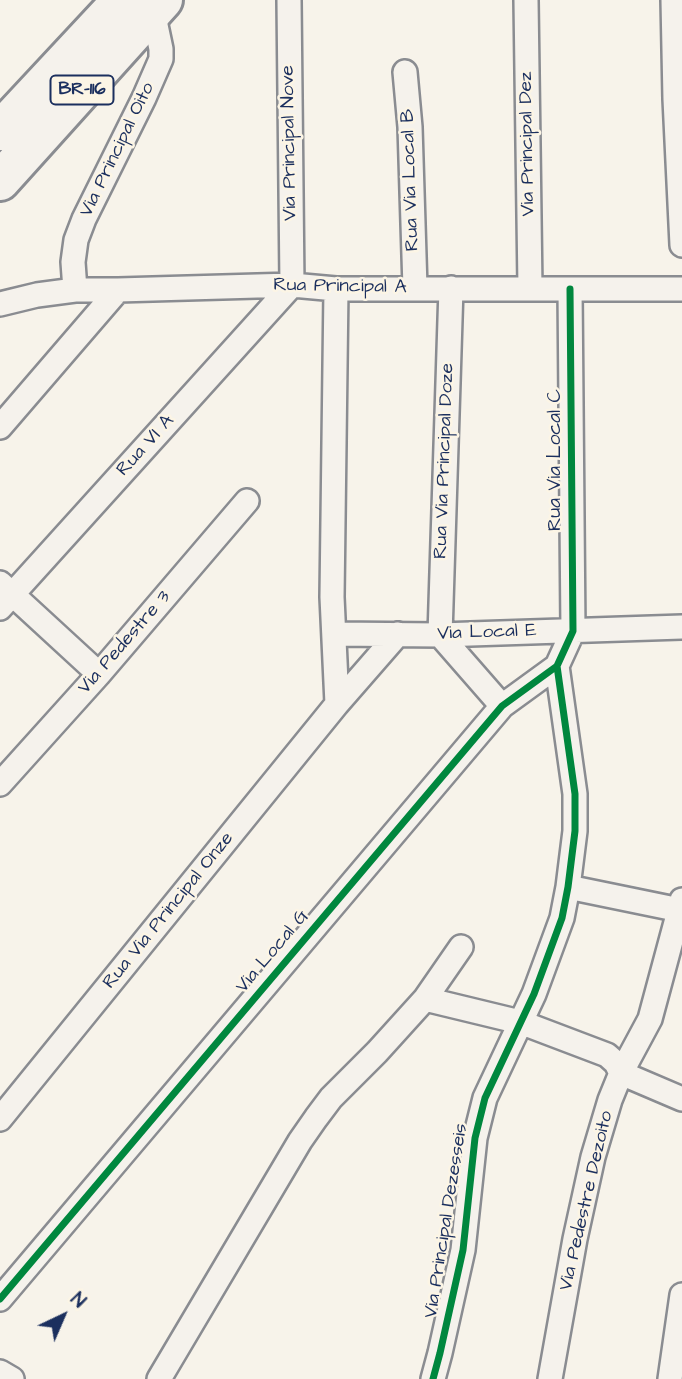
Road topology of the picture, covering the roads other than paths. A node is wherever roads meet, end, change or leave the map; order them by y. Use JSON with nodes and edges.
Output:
{"nodes":[{"id":1,"x":289,"y":0,"type":"edge"},
{"id":2,"x":526,"y":0,"type":"edge"},
{"id":3,"x":673,"y":0,"type":"edge"},
{"id":4,"x":146,"y":4,"type":"edge"},
{"id":5,"x":405,"y":72,"type":"dead end"},
{"id":6,"x":678,"y":98,"type":"edge"},
{"id":7,"x":0,"y":131,"type":"edge"},
{"id":8,"x":0,"y":181,"type":"edge"},
{"id":9,"x":682,"y":245,"type":"edge"},
{"id":10,"x":292,"y":285,"type":"junction"},
{"id":11,"x":415,"y":288,"type":"junction"},
{"id":12,"x":451,"y":288,"type":"junction"},
{"id":13,"x":530,"y":288,"type":"junction"},
{"id":14,"x":336,"y":289,"type":"junction"},
{"id":15,"x":570,"y":289,"type":"junction"},
{"id":16,"x":682,"y":289,"type":"edge"},
{"id":17,"x":75,"y":290,"type":"junction"},
{"id":18,"x":118,"y":290,"type":"junction"},
{"id":19,"x":0,"y":304,"type":"edge"},
{"id":20,"x":0,"y":427,"type":"edge"},
{"id":21,"x":247,"y":501,"type":"dead end"},
{"id":22,"x":4,"y":595,"type":"edge"},
{"id":23,"x":682,"y":627,"type":"edge"},
{"id":24,"x":573,"y":631,"type":"junction"},
{"id":25,"x":334,"y":634,"type":"junction"},
{"id":26,"x":398,"y":634,"type":"junction"},
{"id":27,"x":440,"y":635,"type":"junction"},
{"id":28,"x":556,"y":666,"type":"junction"},
{"id":29,"x":99,"y":674,"type":"junction"},
{"id":30,"x":337,"y":704,"type":"junction"},
{"id":31,"x":502,"y":706,"type":"junction"},
{"id":32,"x":0,"y":785,"type":"edge"},
{"id":33,"x":568,"y":887,"type":"junction"},
{"id":34,"x":681,"y":905,"type":"edge"},
{"id":35,"x":461,"y":947,"type":"dead end"},
{"id":36,"x":425,"y":999,"type":"junction"},
{"id":37,"x":520,"y":1022,"type":"junction"},
{"id":38,"x":621,"y":1073,"type":"junction"},
{"id":39,"x":682,"y":1099,"type":"edge"},
{"id":40,"x":0,"y":1119,"type":"edge"},
{"id":41,"x":682,"y":1295,"type":"edge"},
{"id":42,"x":0,"y":1299,"type":"edge"},
{"id":43,"x":0,"y":1372,"type":"edge"},
{"id":44,"x":12,"y":1379,"type":"edge"},
{"id":45,"x":159,"y":1379,"type":"edge"},
{"id":46,"x":433,"y":1379,"type":"edge"},
{"id":47,"x":550,"y":1379,"type":"edge"},
{"id":48,"x":670,"y":1379,"type":"edge"}],
"edges":[{"from":1,"to":10,"type":"street","name":"Via Principal Nove"},
{"from":2,"to":13,"type":"street","name":"Via Principal Dez"},
{"from":3,"to":6,"type":"street"},
{"from":4,"to":7,"type":"highway"},
{"from":4,"to":8,"type":"highway","number":"BR-116"},
{"from":4,"to":17,"type":"street","name":"Via Principal Oito"},
{"from":5,"to":11,"type":"street","name":"Rua Via Local B"},
{"from":6,"to":9,"type":"street"},
{"from":10,"to":14,"type":"street","name":"Rua Principal A"},
{"from":10,"to":18,"type":"street","name":"Rua Principal A"},
{"from":10,"to":22,"type":"street","name":"Rua VI A"},
{"from":11,"to":12,"type":"street","name":"Rua Principal A"},
{"from":11,"to":14,"type":"street","name":"Rua Principal A"},
{"from":12,"to":13,"type":"street","name":"Rua Principal A"},
{"from":12,"to":27,"type":"street","name":"Rua Via Principal Doze"},
{"from":13,"to":15,"type":"street","name":"Rua Principal A"},
{"from":14,"to":25,"type":"street"},
{"from":15,"to":16,"type":"street","name":"Rua Principal A"},
{"from":15,"to":24,"type":"street","name":"Rua Via Local C"},
{"from":17,"to":18,"type":"street","name":"Rua Principal A"},
{"from":17,"to":19,"type":"street","name":"Rua Principal A"},
{"from":18,"to":20,"type":"street"},
{"from":21,"to":29,"type":"street","name":"Via Pedestre 3"},
{"from":22,"to":29,"type":"street"},
{"from":23,"to":24,"type":"street","name":"Via Local E"},
{"from":24,"to":27,"type":"street","name":"Via Local E"},
{"from":24,"to":28,"type":"street","name":"Via Local G"},
{"from":25,"to":26,"type":"street","name":"Via Local E"},
{"from":25,"to":30,"type":"street"},
{"from":26,"to":27,"type":"street","name":"Via Local E"},
{"from":26,"to":30,"type":"street","name":"Rua Via Principal Onze"},
{"from":27,"to":31,"type":"street"},
{"from":28,"to":31,"type":"street","name":"Via Local G"},
{"from":28,"to":33,"type":"street","name":"Via Principal Dezesseis"},
{"from":29,"to":32,"type":"street","name":"Via Pedestre 3"},
{"from":30,"to":40,"type":"street","name":"Rua Via Principal Onze"},
{"from":31,"to":42,"type":"street","name":"Via Local G"},
{"from":33,"to":34,"type":"street"},
{"from":33,"to":37,"type":"street","name":"Via Principal Dezesseis"},
{"from":34,"to":38,"type":"street","name":"Via Pedestre Dezoito"},
{"from":35,"to":36,"type":"street"},
{"from":36,"to":37,"type":"street"},
{"from":36,"to":45,"type":"street"},
{"from":37,"to":38,"type":"street"},
{"from":37,"to":46,"type":"street","name":"Via Principal Dezesseis"},
{"from":38,"to":39,"type":"street"},
{"from":38,"to":47,"type":"street","name":"Via Pedestre Dezoito"},
{"from":41,"to":48,"type":"street"},
{"from":43,"to":44,"type":"street"}]}
